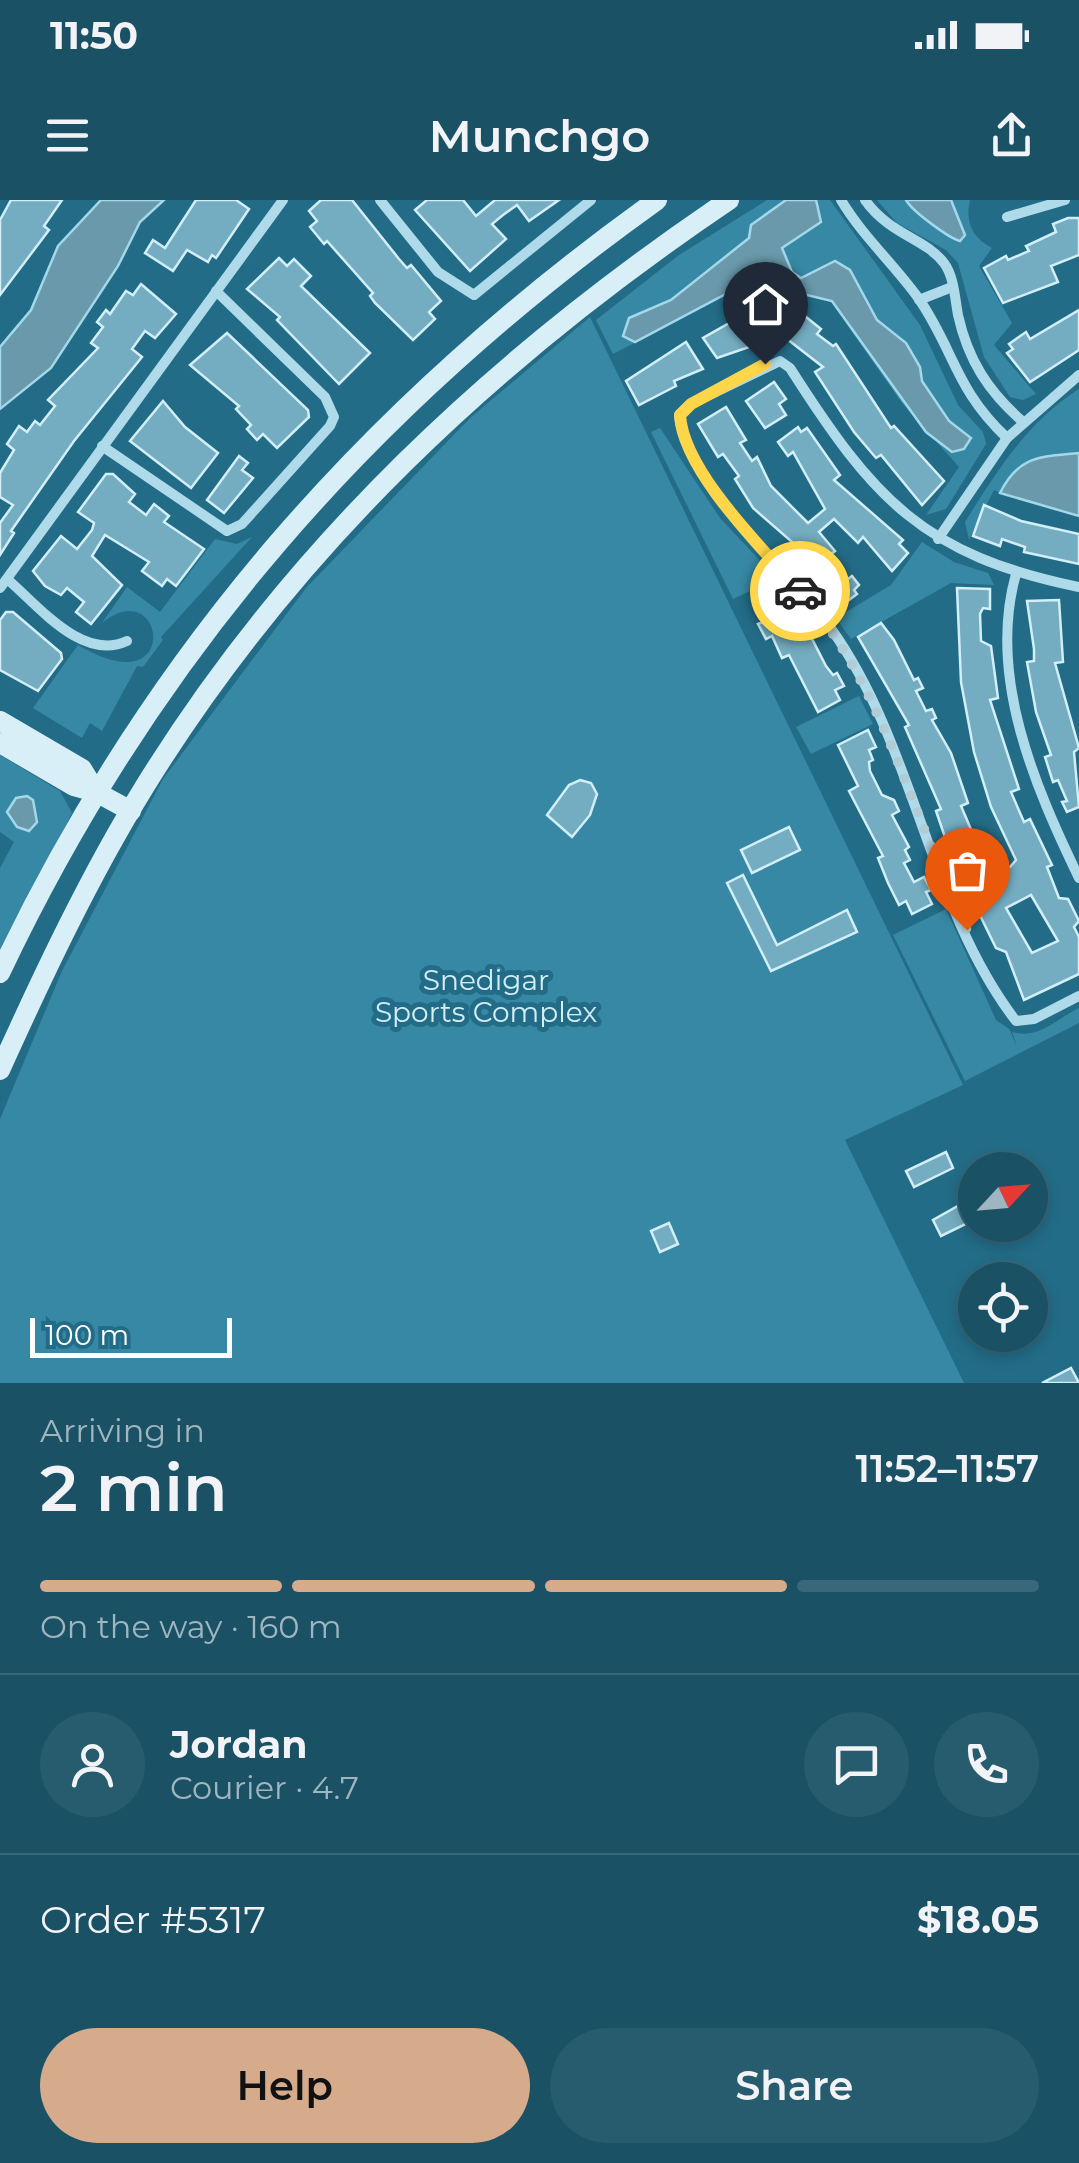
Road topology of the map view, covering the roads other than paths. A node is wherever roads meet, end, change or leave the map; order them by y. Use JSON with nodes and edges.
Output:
{"nodes":[{"id":1,"x":282,"y":200,"type":"edge"},
{"id":2,"x":380,"y":200,"type":"edge"},
{"id":3,"x":591,"y":200,"type":"edge"},
{"id":4,"x":657,"y":200,"type":"edge"},
{"id":5,"x":728,"y":200,"type":"edge"},
{"id":6,"x":841,"y":200,"type":"edge"},
{"id":7,"x":865,"y":200,"type":"edge"},
{"id":8,"x":1065,"y":200,"type":"edge"},
{"id":9,"x":1008,"y":216,"type":"dead end"},
{"id":10,"x":952,"y":287,"type":"junction"},
{"id":11,"x":216,"y":291,"type":"junction"},
{"id":12,"x":919,"y":300,"type":"junction"},
{"id":13,"x":1079,"y":375,"type":"edge"},
{"id":14,"x":1022,"y":421,"type":"junction"},
{"id":15,"x":1006,"y":438,"type":"junction"},
{"id":16,"x":102,"y":446,"type":"junction"},
{"id":17,"x":938,"y":539,"type":"junction"},
{"id":18,"x":1016,"y":574,"type":"junction"},
{"id":19,"x":3,"y":583,"type":"edge"},
{"id":20,"x":1079,"y":587,"type":"edge"},
{"id":21,"x":126,"y":641,"type":"dead end"},
{"id":22,"x":0,"y":721,"type":"edge"},
{"id":23,"x":0,"y":743,"type":"edge"},
{"id":24,"x":96,"y":792,"type":"junction"},
{"id":25,"x":131,"y":811,"type":"junction"},
{"id":26,"x":1079,"y":878,"type":"edge"},
{"id":27,"x":0,"y":973,"type":"edge"},
{"id":28,"x":1079,"y":996,"type":"edge"},
{"id":29,"x":0,"y":1070,"type":"edge"}],
"edges":[{"from":1,"to":11,"type":"street"},
{"from":2,"to":3,"type":"street"},
{"from":4,"to":24,"type":"main road"},
{"from":5,"to":25,"type":"main road"},
{"from":6,"to":12,"type":"street"},
{"from":7,"to":10,"type":"street"},
{"from":8,"to":9,"type":"street"},
{"from":10,"to":12,"type":"street"},
{"from":10,"to":14,"type":"street"},
{"from":11,"to":16,"type":"street"},
{"from":11,"to":16,"type":"street"},
{"from":12,"to":15,"type":"street"},
{"from":13,"to":14,"type":"street"},
{"from":14,"to":15,"type":"street"},
{"from":15,"to":17,"type":"street"},
{"from":16,"to":19,"type":"street"},
{"from":17,"to":18,"type":"street"},
{"from":17,"to":28,"type":"street"},
{"from":18,"to":20,"type":"street"},
{"from":18,"to":26,"type":"street"},
{"from":19,"to":21,"type":"street"},
{"from":22,"to":24,"type":"main road"},
{"from":23,"to":24,"type":"main road"},
{"from":24,"to":25,"type":"main road"},
{"from":24,"to":27,"type":"main road"},
{"from":25,"to":29,"type":"main road"}]}
